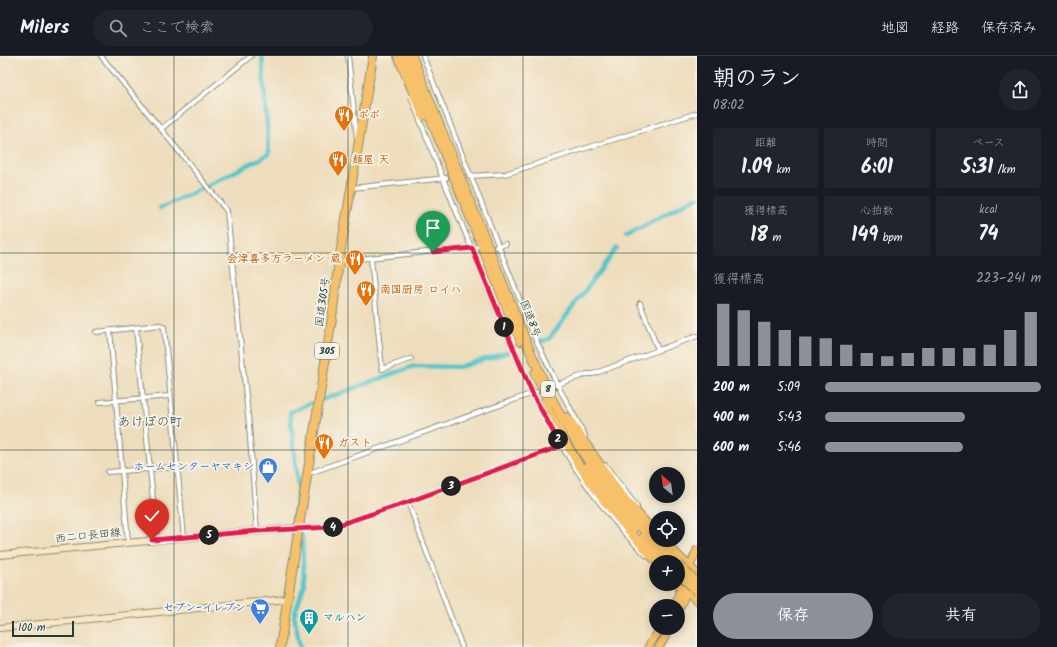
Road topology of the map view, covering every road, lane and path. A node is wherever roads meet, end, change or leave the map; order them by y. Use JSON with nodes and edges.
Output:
{"nodes":[{"id":1,"x":101,"y":56,"type":"edge"},
{"id":2,"x":250,"y":56,"type":"edge"},
{"id":3,"x":348,"y":56,"type":"edge"},
{"id":4,"x":373,"y":56,"type":"edge"},
{"id":5,"x":412,"y":56,"type":"edge"},
{"id":6,"x":418,"y":56,"type":"edge"},
{"id":7,"x":423,"y":56,"type":"edge"},
{"id":8,"x":401,"y":58,"type":"edge"},
{"id":9,"x":422,"y":88,"type":"junction"},
{"id":10,"x":697,"y":113,"type":"edge"},
{"id":11,"x":161,"y":129,"type":"junction"},
{"id":12,"x":358,"y":145,"type":"junction"},
{"id":13,"x":470,"y":176,"type":"junction"},
{"id":14,"x":445,"y":179,"type":"junction"},
{"id":15,"x":352,"y":188,"type":"junction"},
{"id":16,"x":475,"y":210,"type":"junction"},
{"id":17,"x":472,"y":220,"type":"junction"},
{"id":18,"x":506,"y":244,"type":"dead end"},
{"id":19,"x":498,"y":246,"type":"junction"},
{"id":20,"x":474,"y":247,"type":"junction"},
{"id":21,"x":371,"y":258,"type":"junction"},
{"id":22,"x":339,"y":261,"type":"junction"},
{"id":23,"x":640,"y":303,"type":"dead end"},
{"id":24,"x":136,"y":328,"type":"junction"},
{"id":25,"x":110,"y":330,"type":"junction"},
{"id":26,"x":96,"y":332,"type":"dead end"},
{"id":27,"x":697,"y":336,"type":"edge"},
{"id":28,"x":658,"y":350,"type":"junction"},
{"id":29,"x":411,"y":359,"type":"dead end"},
{"id":30,"x":545,"y":389,"type":"junction"},
{"id":31,"x":170,"y":396,"type":"junction"},
{"id":32,"x":144,"y":398,"type":"junction"},
{"id":33,"x":116,"y":401,"type":"junction"},
{"id":34,"x":100,"y":402,"type":"dead end"},
{"id":35,"x":563,"y":446,"type":"junction"},
{"id":36,"x":177,"y":466,"type":"junction"},
{"id":37,"x":150,"y":469,"type":"junction"},
{"id":38,"x":122,"y":471,"type":"junction"},
{"id":39,"x":108,"y":472,"type":"dead end"},
{"id":40,"x":307,"y":474,"type":"junction"},
{"id":41,"x":408,"y":502,"type":"junction"},
{"id":42,"x":649,"y":521,"type":"edge"},
{"id":43,"x":649,"y":526,"type":"edge"},
{"id":44,"x":298,"y":528,"type":"junction"},
{"id":45,"x":257,"y":531,"type":"junction"},
{"id":46,"x":649,"y":535,"type":"edge"},
{"id":47,"x":184,"y":537,"type":"junction"},
{"id":48,"x":157,"y":540,"type":"junction"},
{"id":49,"x":128,"y":542,"type":"junction"},
{"id":50,"x":660,"y":547,"type":"edge"},
{"id":51,"x":661,"y":547,"type":"edge"},
{"id":52,"x":697,"y":550,"type":"edge"},
{"id":53,"x":0,"y":555,"type":"edge"},
{"id":54,"x":650,"y":555,"type":"edge"},
{"id":55,"x":668,"y":555,"type":"edge"},
{"id":56,"x":649,"y":556,"type":"edge"},
{"id":57,"x":694,"y":569,"type":"edge"},
{"id":58,"x":685,"y":571,"type":"edge"},
{"id":59,"x":685,"y":580,"type":"edge"},
{"id":60,"x":685,"y":582,"type":"edge"},
{"id":61,"x":697,"y":582,"type":"edge"},
{"id":62,"x":685,"y":590,"type":"edge"},
{"id":63,"x":697,"y":591,"type":"edge"},
{"id":64,"x":287,"y":599,"type":"junction"},
{"id":65,"x":697,"y":600,"type":"edge"},
{"id":66,"x":0,"y":628,"type":"edge"},
{"id":67,"x":657,"y":635,"type":"edge"},
{"id":68,"x":666,"y":635,"type":"edge"},
{"id":69,"x":280,"y":647,"type":"edge"},
{"id":70,"x":462,"y":647,"type":"edge"},
{"id":71,"x":648,"y":647,"type":"edge"},
{"id":72,"x":659,"y":647,"type":"edge"}],
"edges":[{"from":1,"to":11,"type":"street"},
{"from":2,"to":11,"type":"street"},
{"from":3,"to":12,"type":"street"},
{"from":4,"to":12,"type":"highway","name":"国道305号","number":"305"},
{"from":5,"to":9,"type":"highway","name":"国道8号","number":"8"},
{"from":6,"to":16,"type":"highway","number":"8"},
{"from":7,"to":13,"type":"street"},
{"from":8,"to":9,"type":"highway","name":"国道8号","number":"8"},
{"from":8,"to":14,"type":"street"},
{"from":8,"to":17,"type":"highway","number":"8"},
{"from":9,"to":16,"type":"highway","name":"国道8号","number":"8"},
{"from":9,"to":17,"type":"highway","name":"国道8号","number":"8"},
{"from":10,"to":13,"type":"street"},
{"from":11,"to":45,"type":"street"},
{"from":12,"to":15,"type":"highway","name":"国道305号","number":"305"},
{"from":13,"to":19,"type":"street"},
{"from":14,"to":15,"type":"street"},
{"from":14,"to":20,"type":"street"},
{"from":15,"to":22,"type":"highway","name":"国道305号","number":"305"},
{"from":16,"to":30,"type":"highway","name":"国道8号","number":"8"},
{"from":17,"to":30,"type":"highway","name":"国道8号","number":"8"},
{"from":18,"to":19,"type":"street"},
{"from":19,"to":30,"type":"street"},
{"from":20,"to":21,"type":"street"},
{"from":20,"to":30,"type":"street"},
{"from":21,"to":22,"type":"street"},
{"from":21,"to":29,"type":"street"},
{"from":22,"to":40,"type":"highway","name":"国道305号","number":"305"},
{"from":23,"to":28,"type":"street"},
{"from":24,"to":25,"type":"street"},
{"from":24,"to":31,"type":"street"},
{"from":24,"to":32,"type":"street"},
{"from":25,"to":26,"type":"street"},
{"from":25,"to":33,"type":"street"},
{"from":27,"to":28,"type":"street"},
{"from":28,"to":30,"type":"street"},
{"from":30,"to":35,"type":"street"},
{"from":30,"to":40,"type":"street"},
{"from":30,"to":42,"type":"street"},
{"from":30,"to":43,"type":"highway","number":"8"},
{"from":30,"to":46,"type":"highway","name":"国道8号","number":"8"},
{"from":30,"to":54,"type":"highway","number":"8"},
{"from":31,"to":32,"type":"street"},
{"from":31,"to":36,"type":"street"},
{"from":32,"to":33,"type":"street"},
{"from":32,"to":37,"type":"street"},
{"from":33,"to":34,"type":"street"},
{"from":33,"to":38,"type":"street"},
{"from":35,"to":41,"type":"street"},
{"from":35,"to":56,"type":"street"},
{"from":36,"to":37,"type":"street"},
{"from":36,"to":47,"type":"street"},
{"from":37,"to":38,"type":"street"},
{"from":37,"to":48,"type":"street"},
{"from":38,"to":39,"type":"street"},
{"from":38,"to":49,"type":"street"},
{"from":40,"to":44,"type":"highway","name":"国道305号","number":"305"},
{"from":41,"to":44,"type":"street"},
{"from":41,"to":70,"type":"street"},
{"from":44,"to":45,"type":"main road","name":"西二口長田線"},
{"from":44,"to":64,"type":"highway","name":"国道305号","number":"305"},
{"from":45,"to":47,"type":"main road","name":"西二口長田線"},
{"from":47,"to":48,"type":"main road","name":"西二口長田線"},
{"from":48,"to":49,"type":"main road","name":"西二口長田線"},
{"from":49,"to":53,"type":"main road","name":"西二口長田線"},
{"from":50,"to":55,"type":"highway","name":"国道8号","number":"8"},
{"from":51,"to":57,"type":"highway","number":"8"},
{"from":52,"to":57,"type":"main road"},
{"from":57,"to":60,"type":"main road"},
{"from":58,"to":61,"type":"highway","bridge":true},
{"from":59,"to":63,"type":"highway","bridge":true},
{"from":62,"to":65,"type":"highway"},
{"from":64,"to":66,"type":"main road"},
{"from":64,"to":69,"type":"highway","name":"国道305号","number":"305"},
{"from":67,"to":71,"type":"main road"},
{"from":68,"to":72,"type":"main road"}]}
